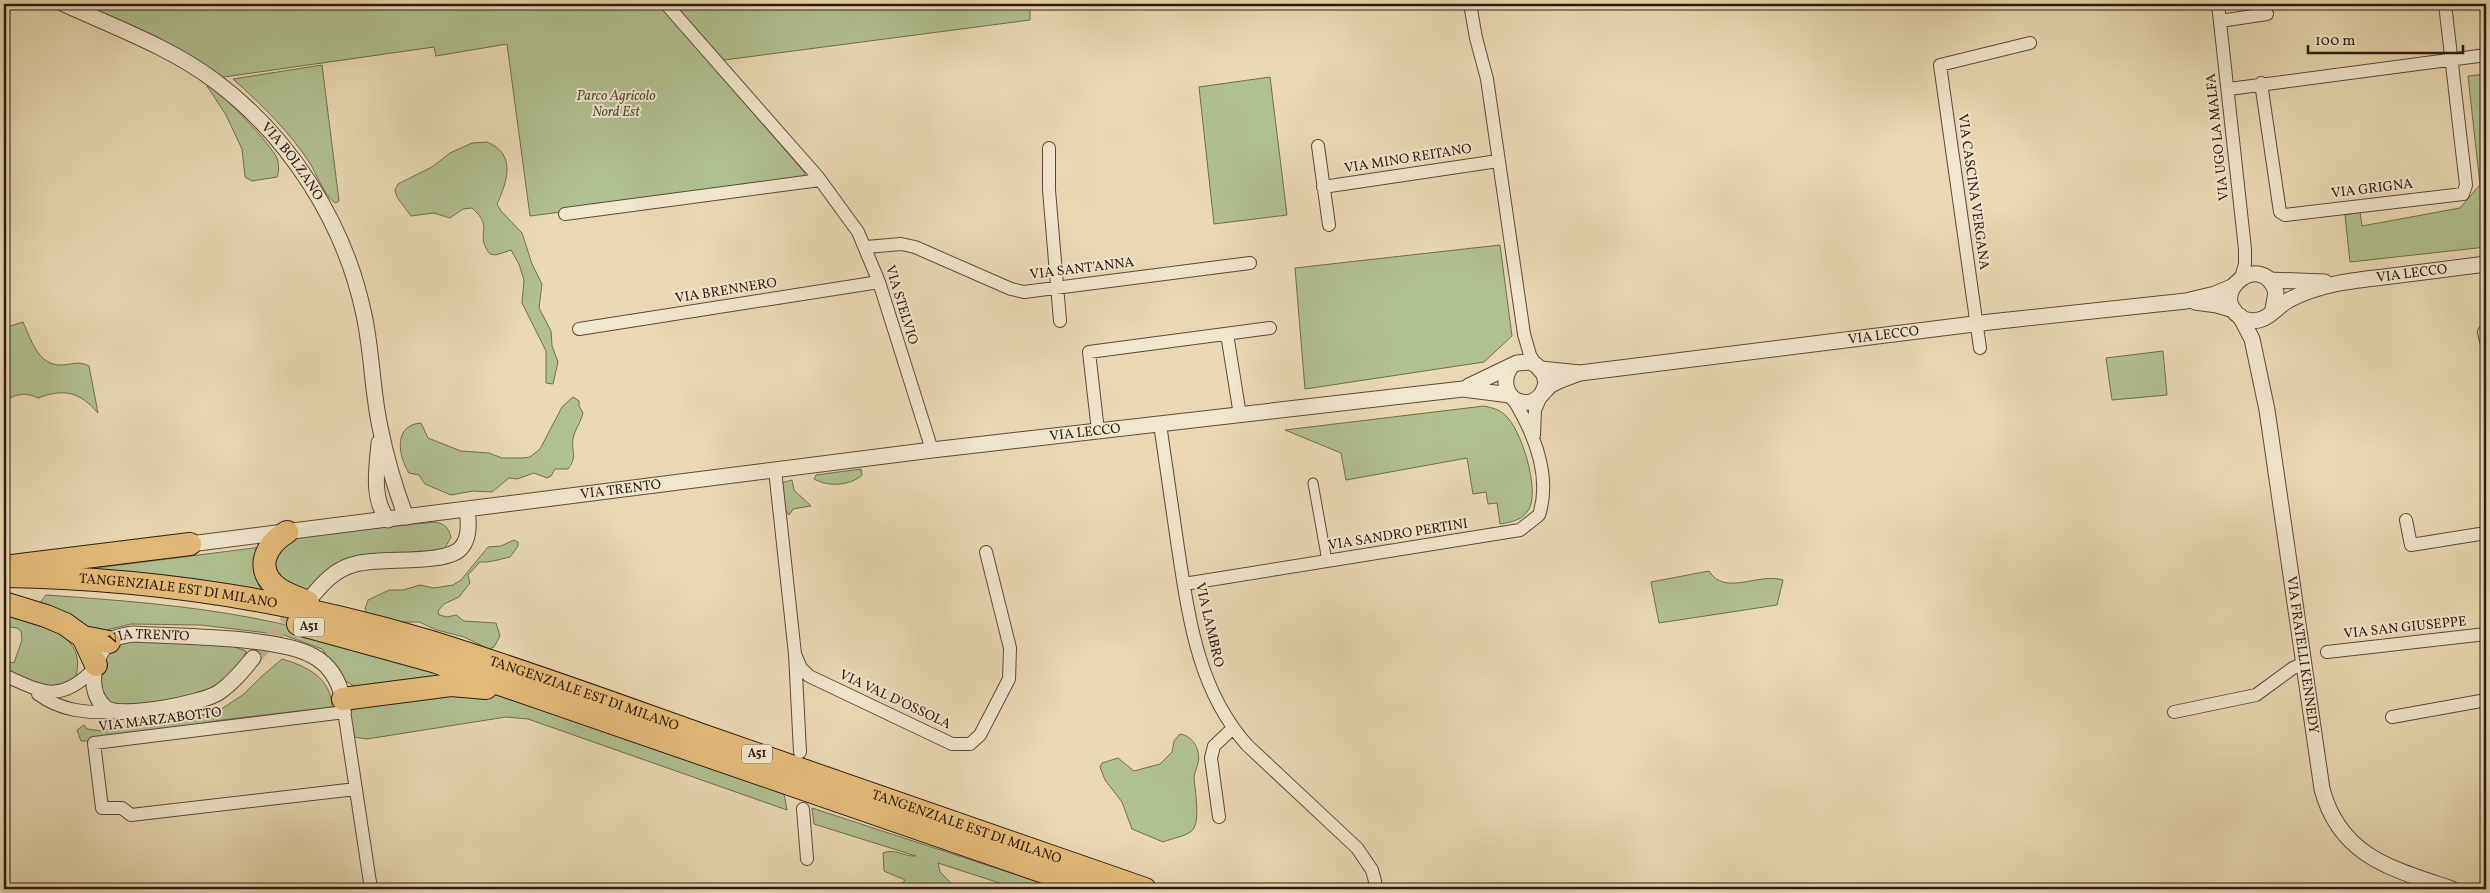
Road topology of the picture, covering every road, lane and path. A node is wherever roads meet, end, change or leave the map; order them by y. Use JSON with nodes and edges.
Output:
{"nodes":[{"id":1,"x":64,"y":4,"type":"edge"},
{"id":2,"x":666,"y":4,"type":"edge"},
{"id":3,"x":1470,"y":4,"type":"edge"},
{"id":4,"x":2218,"y":4,"type":"edge"},
{"id":5,"x":2445,"y":4,"type":"edge"},
{"id":6,"x":2267,"y":14,"type":"dead end"},
{"id":7,"x":2220,"y":21,"type":"junction"},
{"id":8,"x":2030,"y":43,"type":"dead end"},
{"id":9,"x":2486,"y":55,"type":"edge"},
{"id":10,"x":2451,"y":60,"type":"junction"},
{"id":11,"x":2261,"y":83,"type":"junction"},
{"id":12,"x":2229,"y":89,"type":"junction"},
{"id":13,"x":1318,"y":146,"type":"dead end"},
{"id":14,"x":1049,"y":148,"type":"dead end"},
{"id":15,"x":1498,"y":161,"type":"junction"},
{"id":16,"x":820,"y":180,"type":"junction"},
{"id":17,"x":1323,"y":187,"type":"junction"},
{"id":18,"x":565,"y":214,"type":"dead end"},
{"id":19,"x":1328,"y":225,"type":"dead end"},
{"id":20,"x":866,"y":248,"type":"junction"},
{"id":21,"x":2245,"y":249,"type":"junction"},
{"id":22,"x":1250,"y":263,"type":"dead end"},
{"id":23,"x":2486,"y":264,"type":"edge"},
{"id":24,"x":2266,"y":278,"type":"junction"},
{"id":25,"x":879,"y":282,"type":"junction"},
{"id":26,"x":2237,"y":282,"type":"junction"},
{"id":27,"x":2339,"y":282,"type":"junction"},
{"id":28,"x":1056,"y":289,"type":"junction"},
{"id":29,"x":2186,"y":301,"type":"junction"},
{"id":30,"x":2237,"y":313,"type":"junction"},
{"id":31,"x":2270,"y":313,"type":"junction"},
{"id":32,"x":1060,"y":321,"type":"dead end"},
{"id":33,"x":1977,"y":324,"type":"junction"},
{"id":34,"x":1270,"y":328,"type":"dead end"},
{"id":35,"x":579,"y":329,"type":"dead end"},
{"id":36,"x":1227,"y":334,"type":"junction"},
{"id":37,"x":1524,"y":334,"type":"junction"},
{"id":38,"x":1980,"y":348,"type":"dead end"},
{"id":39,"x":2255,"y":350,"type":"junction"},
{"id":40,"x":1514,"y":366,"type":"junction"},
{"id":41,"x":1539,"y":367,"type":"junction"},
{"id":42,"x":1580,"y":373,"type":"junction"},
{"id":43,"x":1463,"y":389,"type":"junction"},
{"id":44,"x":1542,"y":394,"type":"junction"},
{"id":45,"x":1511,"y":396,"type":"junction"},
{"id":46,"x":1240,"y":414,"type":"junction"},
{"id":47,"x":1160,"y":424,"type":"junction"},
{"id":48,"x":380,"y":426,"type":"junction"},
{"id":49,"x":1098,"y":431,"type":"junction"},
{"id":50,"x":1534,"y":442,"type":"junction"},
{"id":51,"x":932,"y":450,"type":"junction"},
{"id":52,"x":775,"y":470,"type":"junction"},
{"id":53,"x":1314,"y":483,"type":"dead end"},
{"id":54,"x":467,"y":511,"type":"junction"},
{"id":55,"x":406,"y":517,"type":"junction"},
{"id":56,"x":388,"y":520,"type":"junction"},
{"id":57,"x":2406,"y":520,"type":"dead end"},
{"id":58,"x":287,"y":532,"type":"junction"},
{"id":59,"x":2486,"y":532,"type":"edge"},
{"id":60,"x":190,"y":544,"type":"joint"},
{"id":61,"x":986,"y":552,"type":"dead end"},
{"id":62,"x":1327,"y":561,"type":"junction"},
{"id":63,"x":4,"y":567,"type":"edge"},
{"id":64,"x":4,"y":576,"type":"edge"},
{"id":65,"x":1184,"y":584,"type":"junction"},
{"id":66,"x":4,"y":590,"type":"edge"},
{"id":67,"x":312,"y":595,"type":"tunnel mouth"},
{"id":68,"x":4,"y":603,"type":"edge"},
{"id":69,"x":367,"y":626,"type":"junction"},
{"id":70,"x":2486,"y":634,"type":"edge"},
{"id":71,"x":83,"y":637,"type":"junction"},
{"id":72,"x":109,"y":642,"type":"junction"},
{"id":73,"x":2327,"y":652,"type":"dead end"},
{"id":74,"x":795,"y":654,"type":"junction"},
{"id":75,"x":253,"y":658,"type":"tunnel mouth"},
{"id":76,"x":2305,"y":663,"type":"junction"},
{"id":77,"x":96,"y":666,"type":"junction"},
{"id":78,"x":4,"y":675,"type":"edge"},
{"id":79,"x":30,"y":688,"type":"junction"},
{"id":80,"x":43,"y":693,"type":"junction"},
{"id":81,"x":2486,"y":700,"type":"edge"},
{"id":82,"x":100,"y":702,"type":"junction"},
{"id":83,"x":344,"y":706,"type":"junction"},
{"id":84,"x":114,"y":712,"type":"junction"},
{"id":85,"x":2174,"y":712,"type":"dead end"},
{"id":86,"x":2392,"y":718,"type":"dead end"},
{"id":87,"x":604,"y":720,"type":"junction"},
{"id":88,"x":1232,"y":729,"type":"junction"},
{"id":89,"x":800,"y":752,"type":"dead end"},
{"id":90,"x":356,"y":789,"type":"junction"},
{"id":91,"x":803,"y":809,"type":"dead end"},
{"id":92,"x":1219,"y":817,"type":"dead end"},
{"id":93,"x":807,"y":859,"type":"dead end"},
{"id":94,"x":371,"y":889,"type":"edge"},
{"id":95,"x":1093,"y":889,"type":"edge"},
{"id":96,"x":1145,"y":889,"type":"edge"},
{"id":97,"x":1377,"y":889,"type":"edge"},
{"id":98,"x":2452,"y":889,"type":"edge"}],
"edges":[{"from":1,"to":48,"type":"street","name":"VIA BOLZANO"},
{"from":2,"to":16,"type":"street","name":"VIA STELVIO"},
{"from":3,"to":15,"type":"street"},
{"from":4,"to":7,"type":"street","name":"VIA UGO LA MALFA"},
{"from":5,"to":10,"type":"street"},
{"from":6,"to":7,"type":"street"},
{"from":7,"to":12,"type":"street","name":"VIA UGO LA MALFA"},
{"from":8,"to":33,"type":"street","name":"VIA CASCINA VERGANA"},
{"from":9,"to":10,"type":"street"},
{"from":10,"to":11,"type":"street"},
{"from":10,"to":11,"type":"street","name":"VIA GRIGNA"},
{"from":11,"to":12,"type":"street"},
{"from":12,"to":21,"type":"street","name":"VIA UGO LA MALFA"},
{"from":13,"to":17,"type":"street"},
{"from":14,"to":28,"type":"street"},
{"from":15,"to":17,"type":"street","name":"VIA MINO REITANO"},
{"from":15,"to":37,"type":"street"},
{"from":16,"to":18,"type":"street"},
{"from":16,"to":20,"type":"street","name":"VIA STELVIO"},
{"from":17,"to":19,"type":"street"},
{"from":20,"to":25,"type":"street","name":"VIA STELVIO"},
{"from":20,"to":28,"type":"street","name":"VIA SANT'ANNA"},
{"from":21,"to":24,"type":"street","name":"VIA UGO LA MALFA"},
{"from":21,"to":26,"type":"street","name":"VIA UGO LA MALFA"},
{"from":22,"to":28,"type":"street","name":"VIA SANT'ANNA"},
{"from":23,"to":27,"type":"street","name":"VIA LECCO"},
{"from":24,"to":26,"type":"street","name":"VIA LECCO"},
{"from":24,"to":27,"type":"street","name":"VIA LECCO"},
{"from":24,"to":31,"type":"street"},
{"from":25,"to":35,"type":"street","name":"VIA BRENNERO"},
{"from":25,"to":51,"type":"street","name":"VIA STELVIO"},
{"from":26,"to":29,"type":"street","name":"VIA LECCO"},
{"from":26,"to":30,"type":"street"},
{"from":27,"to":31,"type":"street","name":"VIA LECCO"},
{"from":28,"to":32,"type":"street"},
{"from":29,"to":30,"type":"street","name":"VIA LECCO"},
{"from":29,"to":33,"type":"street","name":"VIA LECCO"},
{"from":30,"to":31,"type":"street","name":"VIA LECCO"},
{"from":30,"to":39,"type":"street","name":"VIA FRATELLI KENNEDY"},
{"from":31,"to":39,"type":"street","name":"VIA FRATELLI KENNEDY"},
{"from":33,"to":38,"type":"street"},
{"from":33,"to":42,"type":"street","name":"VIA LECCO"},
{"from":34,"to":36,"type":"street"},
{"from":36,"to":46,"type":"street"},
{"from":36,"to":49,"type":"street"},
{"from":37,"to":40,"type":"street"},
{"from":37,"to":41,"type":"street"},
{"from":39,"to":76,"type":"street","name":"VIA FRATELLI KENNEDY"},
{"from":40,"to":41,"type":"street","name":"VIA LECCO"},
{"from":40,"to":43,"type":"street","name":"VIA LECCO"},
{"from":40,"to":45,"type":"street"},
{"from":41,"to":42,"type":"street","name":"VIA LECCO"},
{"from":41,"to":44,"type":"street"},
{"from":42,"to":44,"type":"street","name":"VIA LECCO"},
{"from":43,"to":45,"type":"street","name":"VIA LECCO"},
{"from":43,"to":46,"type":"street","name":"VIA LECCO"},
{"from":44,"to":45,"type":"street","name":"VIA LECCO"},
{"from":44,"to":50,"type":"street"},
{"from":45,"to":50,"type":"street"},
{"from":46,"to":47,"type":"street","name":"VIA LECCO"},
{"from":47,"to":49,"type":"street","name":"VIA LECCO"},
{"from":47,"to":65,"type":"street","name":"VIA LAMBRO"},
{"from":48,"to":55,"type":"street"},
{"from":48,"to":56,"type":"street"},
{"from":49,"to":51,"type":"street","name":"VIA LECCO"},
{"from":50,"to":62,"type":"street","name":"VIA SANDRO PERTINI"},
{"from":51,"to":52,"type":"street","name":"VIA TRENTO"},
{"from":52,"to":54,"type":"street","name":"VIA TRENTO"},
{"from":52,"to":74,"type":"street"},
{"from":53,"to":62,"type":"street"},
{"from":54,"to":55,"type":"street","name":"VIA TRENTO"},
{"from":54,"to":67,"type":"street"},
{"from":55,"to":56,"type":"street","name":"VIA TRENTO"},
{"from":56,"to":58,"type":"street","name":"VIA TRENTO"},
{"from":57,"to":59,"type":"street"},
{"from":58,"to":60,"type":"street","name":"VIA TRENTO"},
{"from":58,"to":69,"type":"highway"},
{"from":60,"to":63,"type":"highway"},
{"from":61,"to":74,"type":"street","name":"VIA VAL D'OSSOLA"},
{"from":62,"to":65,"type":"street","name":"VIA SANDRO PERTINI"},
{"from":64,"to":69,"type":"highway","name":"TANGENZIALE EST DI MILANO","number":"A51"},
{"from":65,"to":88,"type":"street","name":"VIA LAMBRO"},
{"from":66,"to":87,"type":"highway","name":"TANGENZIALE EST DI MILANO","number":"A51"},
{"from":68,"to":71,"type":"highway"},
{"from":69,"to":96,"type":"highway","name":"TANGENZIALE EST DI MILANO","number":"A51"},
{"from":70,"to":73,"type":"street","name":"VIA SAN GIUSEPPE"},
{"from":71,"to":72,"type":"highway"},
{"from":71,"to":77,"type":"highway"},
{"from":72,"to":77,"type":"street","name":"VIA TRENTO"},
{"from":72,"to":83,"type":"street","name":"VIA TRENTO"},
{"from":74,"to":89,"type":"street"},
{"from":75,"to":84,"type":"street"},
{"from":76,"to":85,"type":"street"},
{"from":76,"to":98,"type":"street","name":"VIA FRATELLI KENNEDY"},
{"from":77,"to":80,"type":"street","name":"VIA MARZABOTTO"},
{"from":77,"to":82,"type":"street","name":"VIA TRENTO"},
{"from":78,"to":79,"type":"street","name":"VIA MARZABOTTO"},
{"from":79,"to":80,"type":"street","name":"VIA MARZABOTTO"},
{"from":79,"to":84,"type":"street","name":"VIA MARZABOTTO"},
{"from":80,"to":82,"type":"street","name":"VIA MARZABOTTO"},
{"from":81,"to":86,"type":"street"},
{"from":82,"to":84,"type":"street"},
{"from":83,"to":87,"type":"highway"},
{"from":83,"to":90,"type":"street"},
{"from":83,"to":90,"type":"street","name":"VIA MARZABOTTO"},
{"from":87,"to":95,"type":"highway","name":"TANGENZIALE EST DI MILANO","number":"A51"},
{"from":88,"to":92,"type":"street"},
{"from":88,"to":97,"type":"street","name":"VIA LAMBRO"},
{"from":90,"to":94,"type":"street"},
{"from":91,"to":93,"type":"street"}]}
